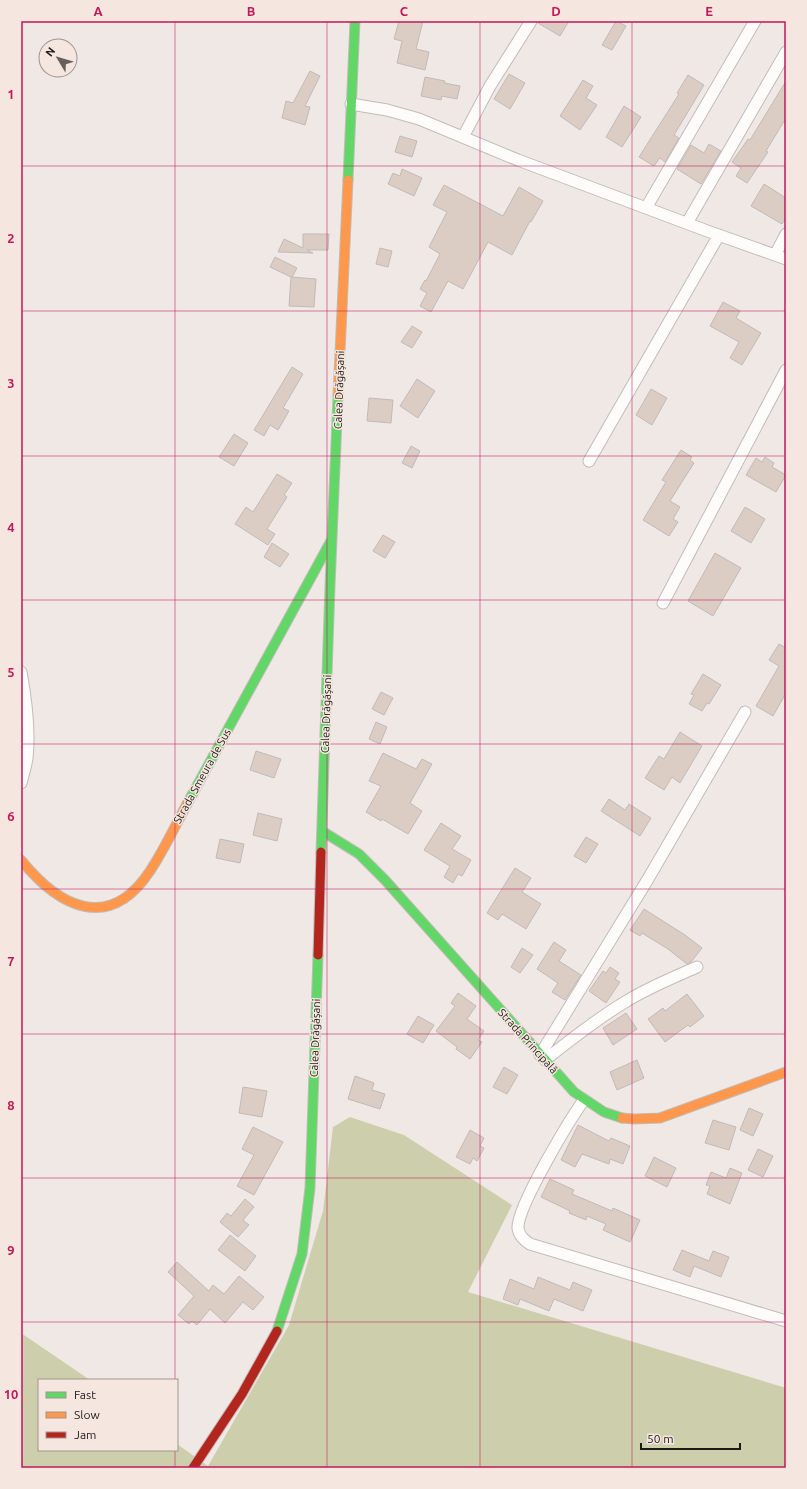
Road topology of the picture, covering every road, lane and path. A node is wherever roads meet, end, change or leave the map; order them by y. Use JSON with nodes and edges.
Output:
{"nodes":[{"id":1,"x":355,"y":21,"type":"edge"},
{"id":2,"x":531,"y":21,"type":"edge"},
{"id":3,"x":755,"y":21,"type":"edge"},
{"id":4,"x":786,"y":52,"type":"edge"},
{"id":5,"x":351,"y":104,"type":"junction"},
{"id":6,"x":463,"y":137,"type":"junction"},
{"id":7,"x":646,"y":208,"type":"junction"},
{"id":8,"x":687,"y":223,"type":"junction"},
{"id":9,"x":786,"y":234,"type":"edge"},
{"id":10,"x":719,"y":235,"type":"junction"},
{"id":11,"x":774,"y":255,"type":"junction"},
{"id":12,"x":786,"y":259,"type":"edge"},
{"id":13,"x":786,"y":370,"type":"edge"},
{"id":14,"x":589,"y":461,"type":"dead end"},
{"id":15,"x":332,"y":539,"type":"junction"},
{"id":16,"x":663,"y":603,"type":"dead end"},
{"id":17,"x":21,"y":672,"type":"edge"},
{"id":18,"x":745,"y":712,"type":"dead end"},
{"id":19,"x":21,"y":783,"type":"edge"},
{"id":20,"x":322,"y":832,"type":"junction"},
{"id":21,"x":21,"y":860,"type":"edge"},
{"id":22,"x":697,"y":967,"type":"dead end"},
{"id":23,"x":542,"y":1058,"type":"junction"},
{"id":24,"x":786,"y":1072,"type":"edge"},
{"id":25,"x":584,"y":1100,"type":"junction"},
{"id":26,"x":786,"y":1321,"type":"edge"},
{"id":27,"x":193,"y":1468,"type":"edge"}],
"edges":[{"from":1,"to":5,"type":"main road","name":"Calea Drăgășani"},
{"from":2,"to":6,"type":"street"},
{"from":3,"to":7,"type":"street"},
{"from":4,"to":8,"type":"street"},
{"from":5,"to":6,"type":"street"},
{"from":5,"to":15,"type":"main road","name":"Calea Drăgășani"},
{"from":6,"to":7,"type":"street"},
{"from":7,"to":8,"type":"street"},
{"from":8,"to":10,"type":"street"},
{"from":9,"to":11,"type":"street"},
{"from":10,"to":11,"type":"street"},
{"from":10,"to":14,"type":"street"},
{"from":11,"to":12,"type":"street"},
{"from":13,"to":16,"type":"street"},
{"from":15,"to":20,"type":"main road","name":"Calea Drăgășani"},
{"from":15,"to":21,"type":"main road","name":"Strada Smeura de Sus"},
{"from":17,"to":19,"type":"street"},
{"from":18,"to":23,"type":"street"},
{"from":20,"to":23,"type":"main road","name":"Strada Principală"},
{"from":20,"to":27,"type":"main road","name":"Calea Drăgășani"},
{"from":22,"to":23,"type":"street"},
{"from":23,"to":25,"type":"main road","name":"Strada Principală"},
{"from":24,"to":25,"type":"main road","name":"Strada Principală"},
{"from":25,"to":26,"type":"street"}]}
